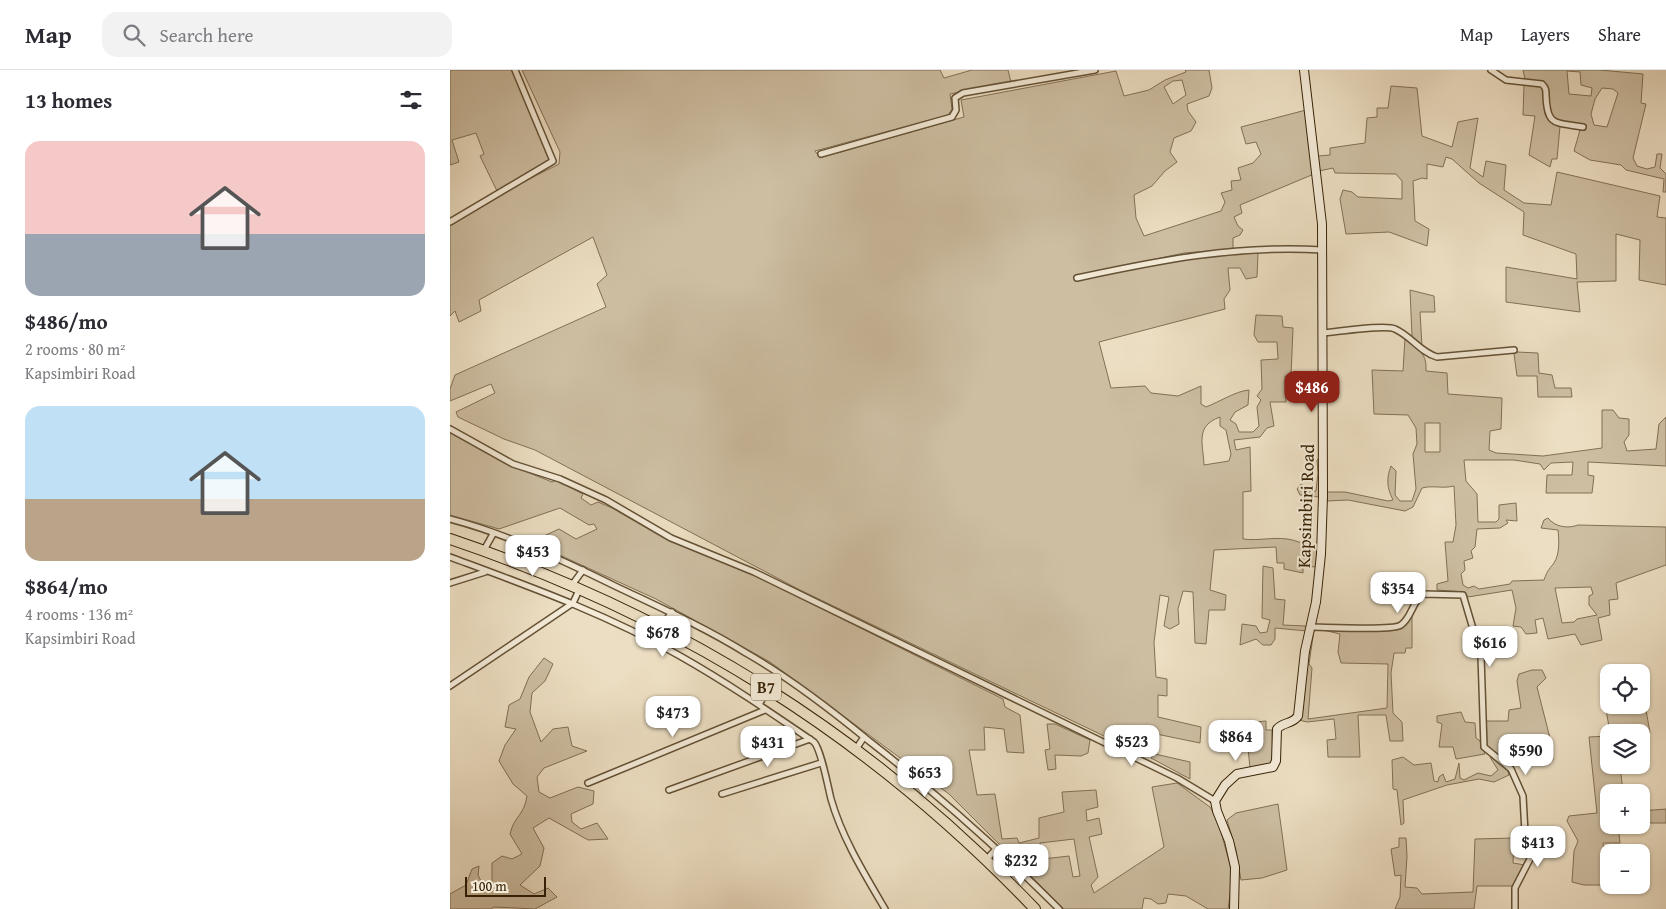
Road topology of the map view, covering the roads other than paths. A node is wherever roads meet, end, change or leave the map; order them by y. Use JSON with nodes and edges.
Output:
{"nodes":[{"id":1,"x":515,"y":70,"type":"edge"},
{"id":2,"x":1095,"y":70,"type":"edge"},
{"id":3,"x":1304,"y":70,"type":"edge"},
{"id":4,"x":1491,"y":70,"type":"edge"},
{"id":5,"x":1583,"y":127,"type":"dead end"},
{"id":6,"x":821,"y":154,"type":"dead end"},
{"id":7,"x":450,"y":222,"type":"edge"},
{"id":8,"x":1322,"y":250,"type":"junction"},
{"id":9,"x":1077,"y":278,"type":"dead end"},
{"id":10,"x":1322,"y":333,"type":"junction"},
{"id":11,"x":1514,"y":350,"type":"dead end"},
{"id":12,"x":450,"y":429,"type":"edge"},
{"id":13,"x":450,"y":519,"type":"edge"},
{"id":14,"x":493,"y":534,"type":"junction"},
{"id":15,"x":450,"y":539,"type":"edge"},
{"id":16,"x":484,"y":550,"type":"junction"},
{"id":17,"x":450,"y":557,"type":"edge"},
{"id":18,"x":582,"y":570,"type":"junction"},
{"id":19,"x":486,"y":572,"type":"junction"},
{"id":20,"x":450,"y":583,"type":"edge"},
{"id":21,"x":576,"y":586,"type":"junction"},
{"id":22,"x":573,"y":603,"type":"junction"},
{"id":23,"x":672,"y":612,"type":"junction"},
{"id":24,"x":661,"y":627,"type":"junction"},
{"id":25,"x":1310,"y":628,"type":"junction"},
{"id":26,"x":779,"y":674,"type":"junction"},
{"id":27,"x":450,"y":686,"type":"edge"},
{"id":28,"x":770,"y":689,"type":"junction"},
{"id":29,"x":759,"y":704,"type":"junction"},
{"id":30,"x":765,"y":710,"type":"junction"},
{"id":31,"x":864,"y":737,"type":"junction"},
{"id":32,"x":810,"y":739,"type":"junction"},
{"id":33,"x":856,"y":748,"type":"junction"},
{"id":34,"x":821,"y":763,"type":"junction"},
{"id":35,"x":588,"y":783,"type":"dead end"},
{"id":36,"x":669,"y":790,"type":"dead end"},
{"id":37,"x":722,"y":794,"type":"dead end"},
{"id":38,"x":1215,"y":800,"type":"junction"},
{"id":39,"x":996,"y":848,"type":"junction"},
{"id":40,"x":986,"y":860,"type":"junction"},
{"id":41,"x":886,"y":909,"type":"edge"},
{"id":42,"x":1035,"y":909,"type":"edge"},
{"id":43,"x":1059,"y":909,"type":"edge"},
{"id":44,"x":1234,"y":909,"type":"edge"},
{"id":45,"x":1515,"y":909,"type":"edge"}],
"edges":[{"from":1,"to":7,"type":"street"},
{"from":2,"to":6,"type":"street"},
{"from":3,"to":8,"type":"street","name":"Kapsimbiri Road"},
{"from":4,"to":5,"type":"street"},
{"from":8,"to":9,"type":"street"},
{"from":8,"to":10,"type":"street","name":"Kapsimbiri Road"},
{"from":10,"to":11,"type":"street"},
{"from":10,"to":25,"type":"street","name":"Kapsimbiri Road"},
{"from":12,"to":38,"type":"street"},
{"from":13,"to":14,"type":"street"},
{"from":14,"to":16,"type":"street"},
{"from":14,"to":18,"type":"street"},
{"from":15,"to":16,"type":"highway","number":"B7"},
{"from":16,"to":21,"type":"highway","number":"B7"},
{"from":17,"to":19,"type":"street"},
{"from":18,"to":21,"type":"street"},
{"from":18,"to":23,"type":"street"},
{"from":19,"to":20,"type":"street"},
{"from":19,"to":22,"type":"street"},
{"from":21,"to":22,"type":"street"},
{"from":21,"to":24,"type":"highway","number":"B7"},
{"from":22,"to":27,"type":"street"},
{"from":22,"to":29,"type":"street"},
{"from":23,"to":24,"type":"street"},
{"from":23,"to":26,"type":"street"},
{"from":24,"to":28,"type":"highway","number":"B7"},
{"from":25,"to":38,"type":"street","name":"Kapsimbiri Road"},
{"from":25,"to":45,"type":"street"},
{"from":26,"to":28,"type":"street"},
{"from":26,"to":31,"type":"street"},
{"from":28,"to":29,"type":"street"},
{"from":28,"to":33,"type":"highway","number":"B7"},
{"from":29,"to":30,"type":"street"},
{"from":30,"to":32,"type":"street"},
{"from":30,"to":35,"type":"street"},
{"from":31,"to":33,"type":"street"},
{"from":31,"to":39,"type":"street"},
{"from":32,"to":34,"type":"street"},
{"from":32,"to":36,"type":"street"},
{"from":33,"to":40,"type":"highway","number":"B7"},
{"from":34,"to":37,"type":"street"},
{"from":34,"to":41,"type":"street"},
{"from":38,"to":44,"type":"street"},
{"from":39,"to":40,"type":"street"},
{"from":39,"to":43,"type":"street"},
{"from":40,"to":42,"type":"highway","number":"B7"}]}
